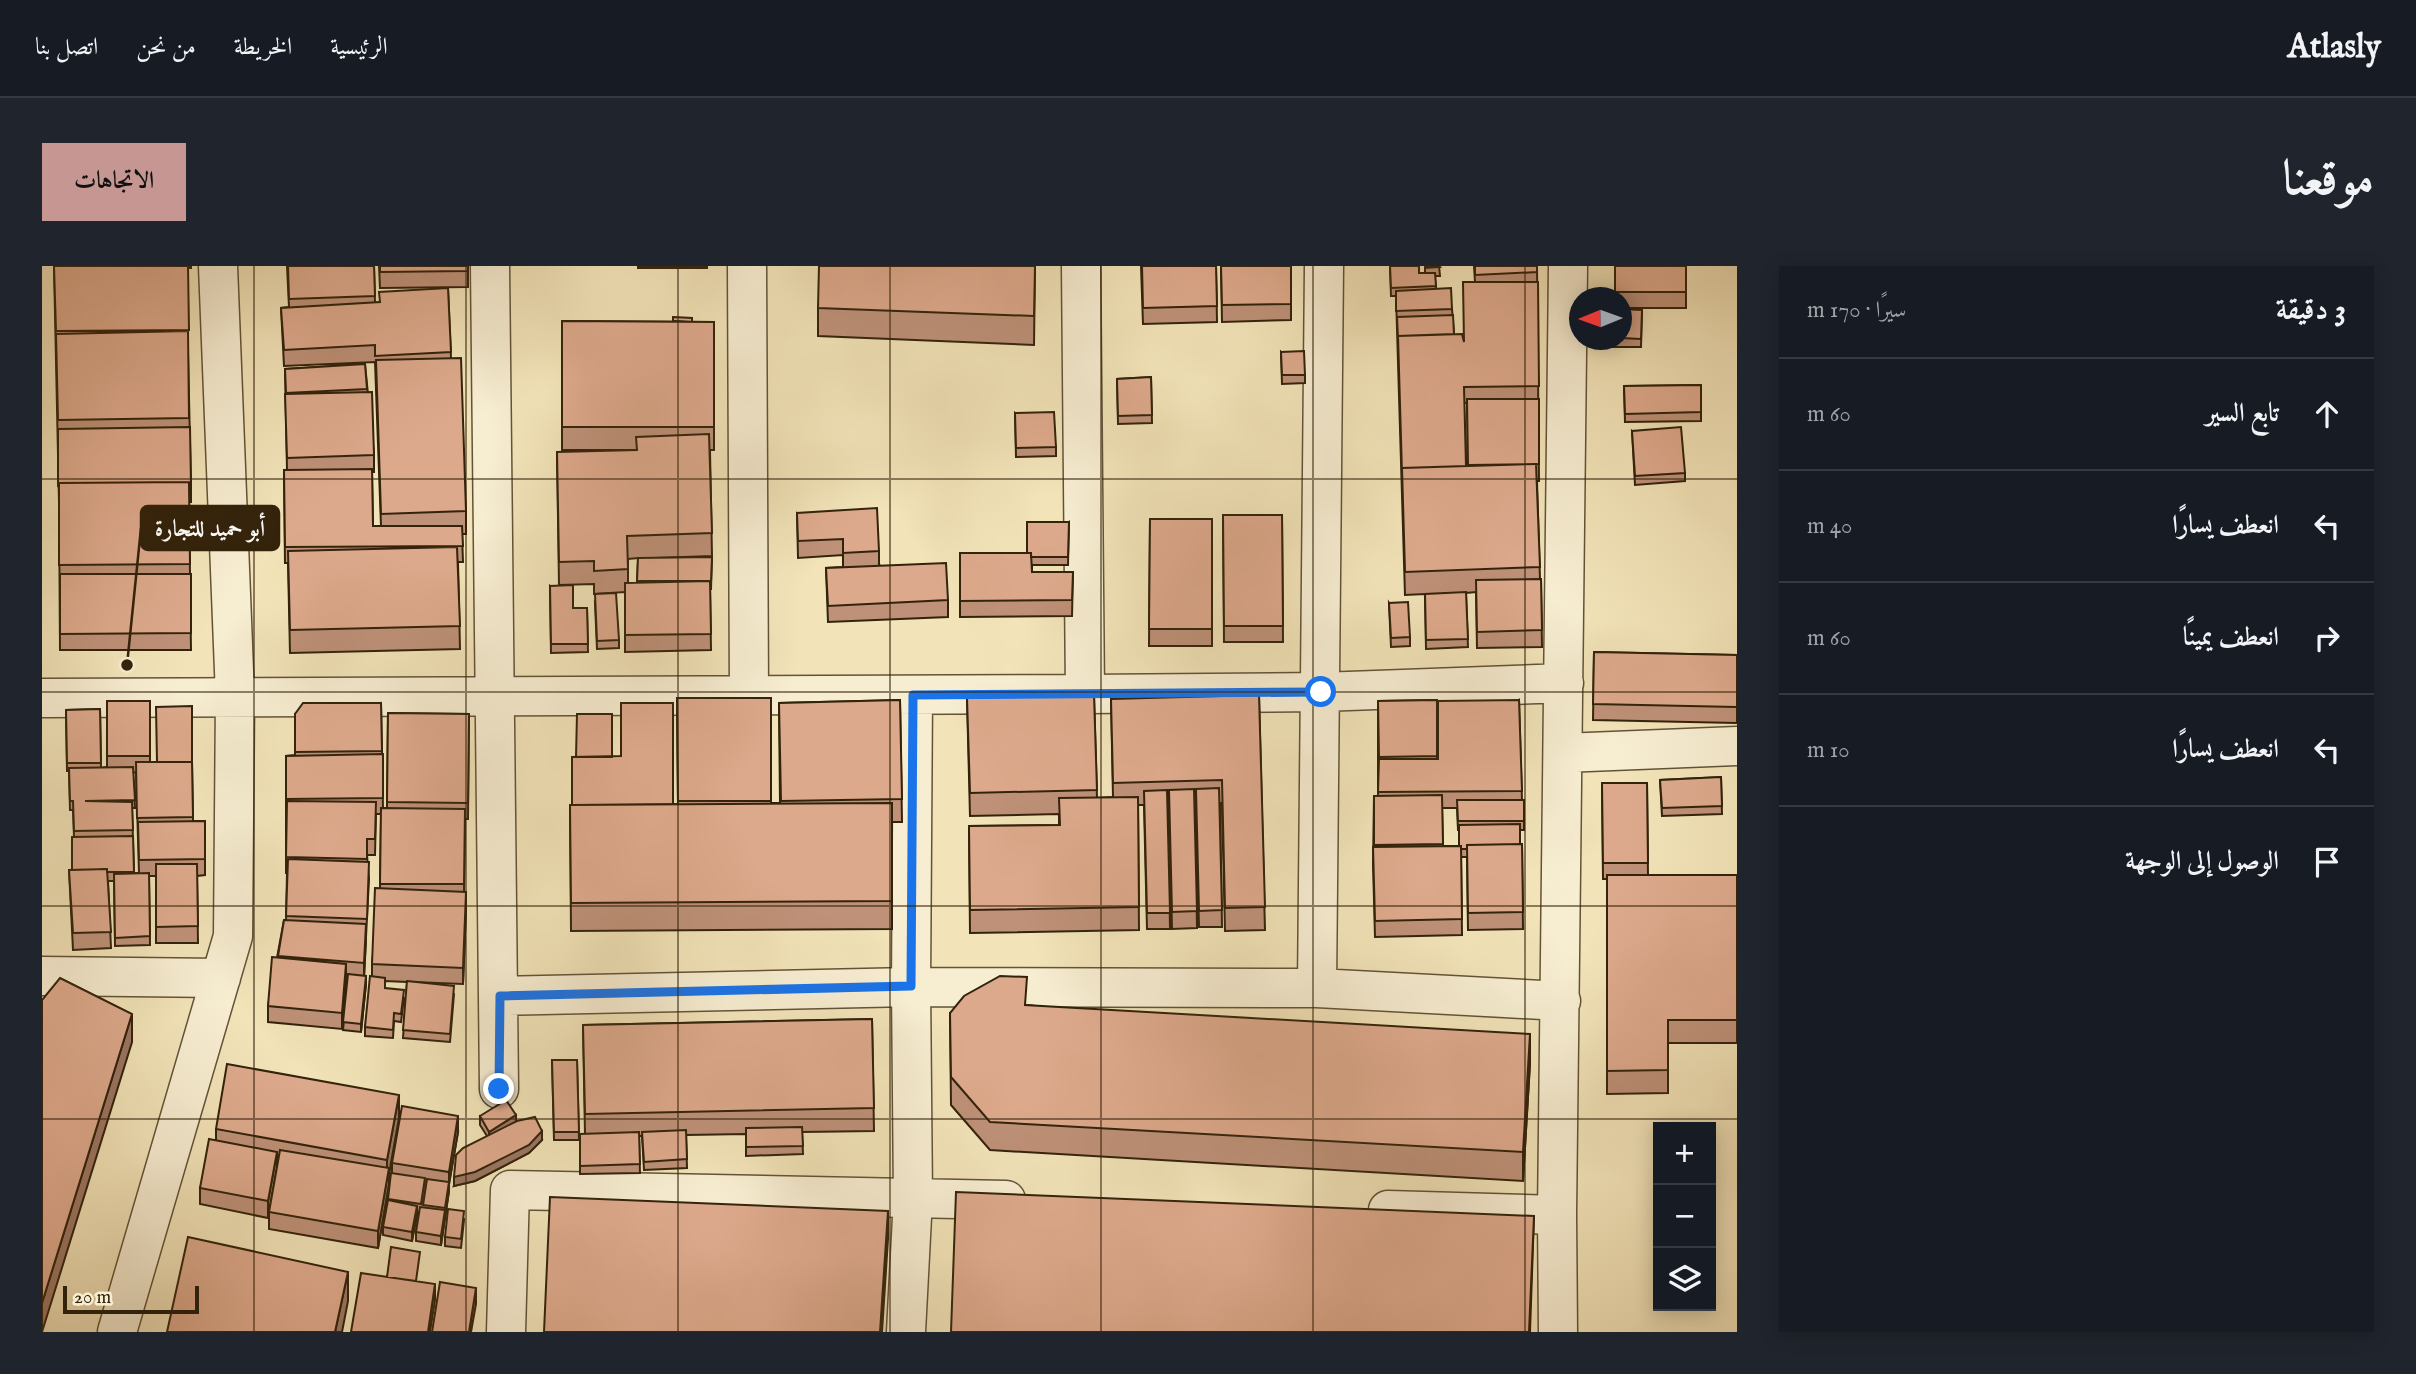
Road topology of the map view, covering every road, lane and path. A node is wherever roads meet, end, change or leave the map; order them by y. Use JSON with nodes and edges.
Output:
{"nodes":[{"id":1,"x":218,"y":266,"type":"edge"},
{"id":2,"x":490,"y":266,"type":"edge"},
{"id":3,"x":747,"y":266,"type":"edge"},
{"id":4,"x":1081,"y":266,"type":"edge"},
{"id":5,"x":1324,"y":266,"type":"edge"},
{"id":6,"x":1568,"y":266,"type":"edge"},
{"id":7,"x":1564,"y":683,"type":"junction"},
{"id":8,"x":1321,"y":692,"type":"junction"},
{"id":9,"x":1085,"y":694,"type":"junction"},
{"id":10,"x":496,"y":695,"type":"junction"},
{"id":11,"x":913,"y":695,"type":"junction"},
{"id":12,"x":235,"y":696,"type":"junction"},
{"id":13,"x":749,"y":697,"type":"junction"},
{"id":14,"x":42,"y":698,"type":"edge"},
{"id":15,"x":1737,"y":746,"type":"edge"},
{"id":16,"x":1563,"y":753,"type":"junction"},
{"id":17,"x":42,"y":976,"type":"edge"},
{"id":18,"x":221,"y":978,"type":"junction"},
{"id":19,"x":911,"y":986,"type":"junction"},
{"id":20,"x":1317,"y":988,"type":"junction"},
{"id":21,"x":500,"y":996,"type":"junction"},
{"id":22,"x":1561,"y":1001,"type":"junction"},
{"id":23,"x":499,"y":1089,"type":"dead end"},
{"id":24,"x":913,"y":1198,"type":"junction"},
{"id":25,"x":1036,"y":1201,"type":"edge"},
{"id":26,"x":1352,"y":1209,"type":"edge"},
{"id":27,"x":1557,"y":1215,"type":"junction"},
{"id":28,"x":117,"y":1332,"type":"edge"},
{"id":29,"x":506,"y":1332,"type":"edge"},
{"id":30,"x":906,"y":1332,"type":"edge"},
{"id":31,"x":1558,"y":1332,"type":"edge"}],
"edges":[{"from":1,"to":12,"type":"street"},
{"from":2,"to":10,"type":"street"},
{"from":3,"to":13,"type":"street"},
{"from":4,"to":9,"type":"street"},
{"from":5,"to":8,"type":"street"},
{"from":6,"to":7,"type":"street"},
{"from":7,"to":8,"type":"street"},
{"from":7,"to":16,"type":"street"},
{"from":8,"to":9,"type":"street"},
{"from":8,"to":20,"type":"street"},
{"from":9,"to":11,"type":"street"},
{"from":10,"to":12,"type":"street"},
{"from":10,"to":13,"type":"street"},
{"from":10,"to":21,"type":"street"},
{"from":11,"to":13,"type":"street"},
{"from":11,"to":19,"type":"street"},
{"from":12,"to":14,"type":"street"},
{"from":12,"to":18,"type":"street"},
{"from":15,"to":16,"type":"street"},
{"from":16,"to":22,"type":"street"},
{"from":17,"to":18,"type":"street"},
{"from":18,"to":28,"type":"street"},
{"from":19,"to":20,"type":"street"},
{"from":19,"to":21,"type":"street"},
{"from":19,"to":24,"type":"street"},
{"from":20,"to":22,"type":"street"},
{"from":21,"to":23,"type":"street"},
{"from":22,"to":27,"type":"street"},
{"from":24,"to":25,"type":"street"},
{"from":24,"to":29,"type":"street"},
{"from":24,"to":30,"type":"street"},
{"from":26,"to":27,"type":"street"},
{"from":27,"to":31,"type":"street"}]}
